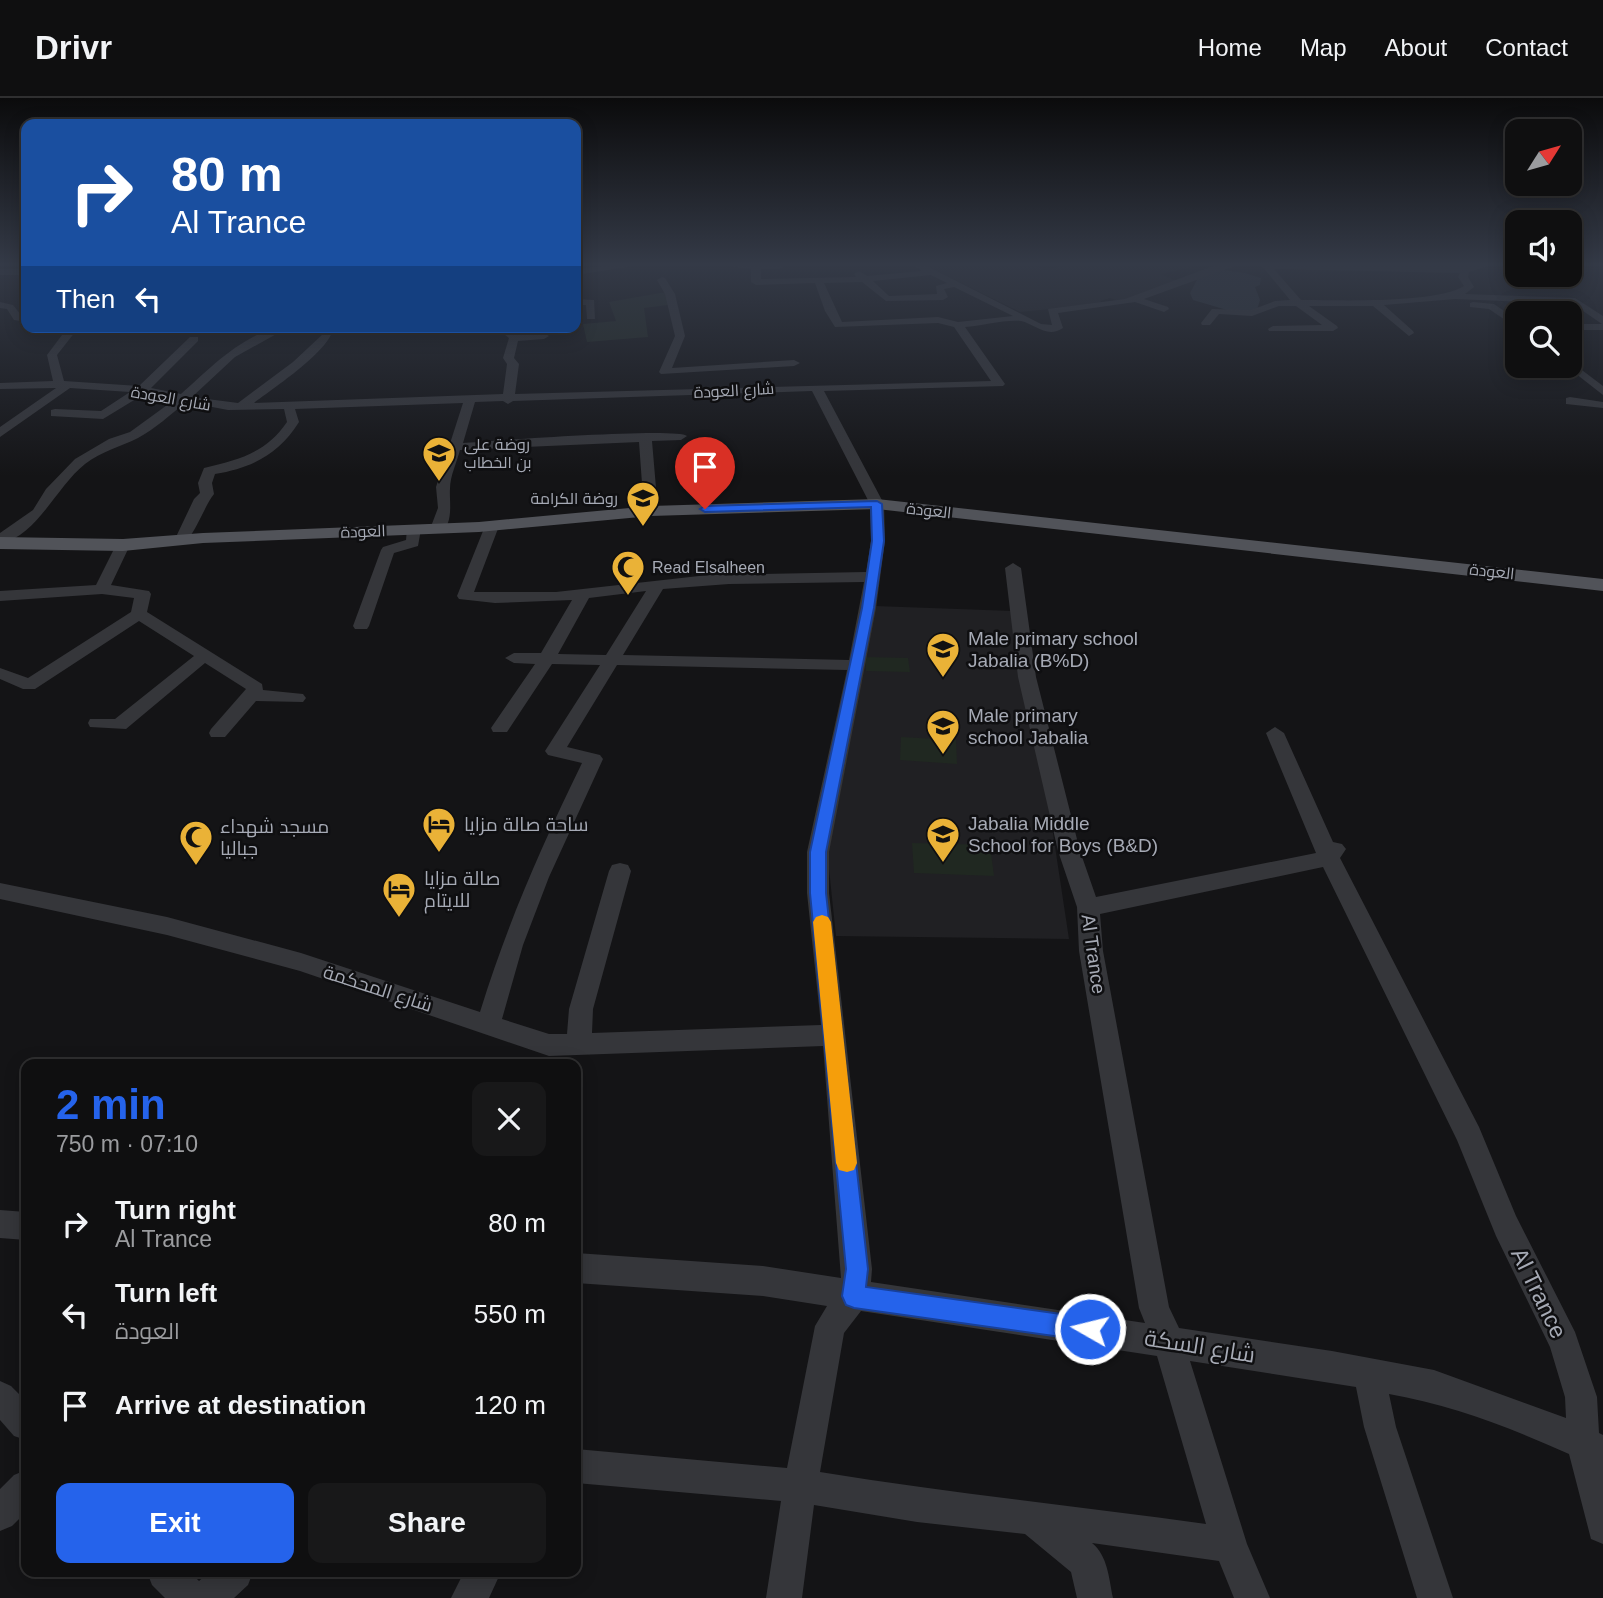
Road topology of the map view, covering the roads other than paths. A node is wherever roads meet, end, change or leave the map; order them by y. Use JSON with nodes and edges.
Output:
{"nodes":[{"id":1,"x":67,"y":336,"type":"edge"},
{"id":2,"x":267,"y":336,"type":"edge"},
{"id":3,"x":327,"y":336,"type":"edge"},
{"id":4,"x":544,"y":336,"type":"dead end"},
{"id":5,"x":680,"y":336,"type":"edge"},
{"id":6,"x":966,"y":336,"type":"edge"},
{"id":7,"x":514,"y":338,"type":"joint"},
{"id":8,"x":194,"y":339,"type":"dead end"},
{"id":9,"x":794,"y":363,"type":"dead end"},
{"id":10,"x":1581,"y":378,"type":"edge"},
{"id":11,"x":63,"y":385,"type":"junction"},
{"id":12,"x":0,"y":386,"type":"edge"},
{"id":13,"x":816,"y":387,"type":"junction"},
{"id":14,"x":142,"y":390,"type":"junction"},
{"id":15,"x":184,"y":398,"type":"junction"},
{"id":16,"x":508,"y":400,"type":"junction"},
{"id":17,"x":469,"y":401,"type":"junction"},
{"id":18,"x":1570,"y":401,"type":"dead end"},
{"id":19,"x":1602,"y":403,"type":"edge"},
{"id":20,"x":242,"y":407,"type":"junction"},
{"id":21,"x":289,"y":407,"type":"junction"},
{"id":22,"x":55,"y":413,"type":"dead end"},
{"id":23,"x":0,"y":433,"type":"edge"},
{"id":24,"x":681,"y":436,"type":"dead end"},
{"id":25,"x":645,"y":438,"type":"junction"},
{"id":26,"x":453,"y":447,"type":"junction"},
{"id":27,"x":877,"y":504,"type":"junction"},
{"id":28,"x":651,"y":511,"type":"junction"},
{"id":29,"x":492,"y":526,"type":"junction"},
{"id":30,"x":414,"y":529,"type":"junction"},
{"id":31,"x":438,"y":529,"type":"junction"},
{"id":32,"x":182,"y":540,"type":"junction"},
{"id":33,"x":0,"y":542,"type":"edge"},
{"id":34,"x":122,"y":545,"type":"junction"},
{"id":35,"x":1013,"y":568,"type":"dead end"},
{"id":36,"x":873,"y":577,"type":"junction"},
{"id":37,"x":1603,"y":584,"type":"edge"},
{"id":38,"x":657,"y":586,"type":"junction"},
{"id":39,"x":103,"y":589,"type":"junction"},
{"id":40,"x":584,"y":593,"type":"junction"},
{"id":41,"x":0,"y":596,"type":"edge"},
{"id":42,"x":139,"y":614,"type":"junction"},
{"id":43,"x":361,"y":626,"type":"dead end"},
{"id":44,"x":204,"y":656,"type":"junction"},
{"id":45,"x":514,"y":658,"type":"dead end"},
{"id":46,"x":545,"y":661,"type":"junction"},
{"id":47,"x":608,"y":662,"type":"junction"},
{"id":48,"x":856,"y":665,"type":"junction"},
{"id":49,"x":0,"y":673,"type":"edge"},
{"id":50,"x":251,"y":695,"type":"junction"},
{"id":51,"x":297,"y":698,"type":"dead end"},
{"id":52,"x":97,"y":723,"type":"dead end"},
{"id":53,"x":500,"y":728,"type":"dead end"},
{"id":54,"x":218,"y":733,"type":"dead end"},
{"id":55,"x":1275,"y":733,"type":"dead end"},
{"id":56,"x":1332,"y":854,"type":"junction"},
{"id":57,"x":620,"y":872,"type":"dead end"},
{"id":58,"x":0,"y":891,"type":"edge"},
{"id":59,"x":1088,"y":907,"type":"junction"},
{"id":60,"x":488,"y":1025,"type":"junction"},
{"id":61,"x":834,"y":1035,"type":"junction"},
{"id":62,"x":579,"y":1046,"type":"junction"},
{"id":63,"x":0,"y":1224,"type":"edge"},
{"id":64,"x":21,"y":1226,"type":"edge"},
{"id":65,"x":581,"y":1268,"type":"edge"},
{"id":66,"x":854,"y":1296,"type":"junction"},
{"id":67,"x":1168,"y":1340,"type":"junction"},
{"id":68,"x":1369,"y":1374,"type":"junction"},
{"id":69,"x":0,"y":1397,"type":"edge"},
{"id":70,"x":21,"y":1419,"type":"edge"},
{"id":71,"x":1593,"y":1447,"type":"edge"},
{"id":72,"x":581,"y":1466,"type":"edge"},
{"id":73,"x":800,"y":1486,"type":"junction"},
{"id":74,"x":21,"y":1493,"type":"edge"},
{"id":75,"x":0,"y":1514,"type":"edge"},
{"id":76,"x":1031,"y":1517,"type":"junction"},
{"id":77,"x":1603,"y":1527,"type":"edge"},
{"id":78,"x":1230,"y":1545,"type":"junction"},
{"id":79,"x":170,"y":1577,"type":"edge"},
{"id":80,"x":230,"y":1577,"type":"edge"},
{"id":81,"x":480,"y":1577,"type":"edge"},
{"id":82,"x":190,"y":1598,"type":"edge"},
{"id":83,"x":208,"y":1598,"type":"edge"},
{"id":84,"x":469,"y":1598,"type":"edge"},
{"id":85,"x":784,"y":1598,"type":"edge"},
{"id":86,"x":1095,"y":1598,"type":"edge"},
{"id":87,"x":1252,"y":1598,"type":"edge"},
{"id":88,"x":1435,"y":1598,"type":"edge"}],
"edges":[{"from":1,"to":11,"type":"street"},
{"from":2,"to":15,"type":"street"},
{"from":3,"to":20,"type":"street"},
{"from":4,"to":7,"type":"street"},
{"from":5,"to":9,"type":"street"},
{"from":6,"to":13,"type":"street","name":"شارع العودة"},
{"from":7,"to":16,"type":"street"},
{"from":8,"to":14,"type":"street"},
{"from":10,"to":19,"type":"street"},
{"from":11,"to":12,"type":"street","name":"شارع العودة"},
{"from":11,"to":14,"type":"street","name":"شارع العودة"},
{"from":11,"to":23,"type":"street"},
{"from":13,"to":16,"type":"street","name":"شارع العودة"},
{"from":13,"to":27,"type":"street"},
{"from":14,"to":15,"type":"street","name":"شارع العودة"},
{"from":14,"to":22,"type":"street"},
{"from":15,"to":20,"type":"street","name":"شارع العودة"},
{"from":15,"to":33,"type":"street"},
{"from":16,"to":17,"type":"street","name":"شارع العودة"},
{"from":17,"to":21,"type":"street","name":"شارع العودة"},
{"from":17,"to":26,"type":"street"},
{"from":18,"to":19,"type":"street"},
{"from":20,"to":21,"type":"street","name":"شارع العودة"},
{"from":21,"to":32,"type":"street"},
{"from":24,"to":25,"type":"street"},
{"from":25,"to":26,"type":"street"},
{"from":25,"to":28,"type":"street"},
{"from":26,"to":31,"type":"street"},
{"from":27,"to":28,"type":"main road","name":"العودة"},
{"from":27,"to":36,"type":"street"},
{"from":27,"to":37,"type":"main road","name":"العودة"},
{"from":28,"to":29,"type":"main road","name":"العودة"},
{"from":29,"to":31,"type":"main road","name":"العودة"},
{"from":29,"to":40,"type":"street"},
{"from":30,"to":31,"type":"main road","name":"العودة"},
{"from":30,"to":32,"type":"main road","name":"العودة"},
{"from":30,"to":43,"type":"street"},
{"from":32,"to":34,"type":"main road","name":"العودة"},
{"from":33,"to":34,"type":"main road","name":"العودة"},
{"from":34,"to":39,"type":"street"},
{"from":35,"to":59,"type":"street","name":"Al Trance"},
{"from":36,"to":38,"type":"street"},
{"from":36,"to":48,"type":"street"},
{"from":38,"to":40,"type":"street"},
{"from":38,"to":47,"type":"street"},
{"from":39,"to":41,"type":"street"},
{"from":39,"to":42,"type":"street"},
{"from":40,"to":46,"type":"street"},
{"from":42,"to":44,"type":"street"},
{"from":42,"to":49,"type":"street"},
{"from":44,"to":50,"type":"street"},
{"from":44,"to":52,"type":"street"},
{"from":45,"to":46,"type":"street"},
{"from":46,"to":47,"type":"street"},
{"from":46,"to":53,"type":"street"},
{"from":47,"to":48,"type":"street"},
{"from":47,"to":60,"type":"street"},
{"from":48,"to":61,"type":"street"},
{"from":50,"to":51,"type":"street"},
{"from":50,"to":54,"type":"street"},
{"from":55,"to":56,"type":"street","name":"Al Trance"},
{"from":56,"to":59,"type":"street"},
{"from":56,"to":71,"type":"street","name":"Al Trance"},
{"from":57,"to":62,"type":"street"},
{"from":58,"to":60,"type":"street","name":"شارع المحكمة"},
{"from":59,"to":67,"type":"street","name":"Al Trance"},
{"from":60,"to":62,"type":"street","name":"شارع المحكمة"},
{"from":61,"to":62,"type":"street","name":"شارع المحكمة"},
{"from":61,"to":66,"type":"street"},
{"from":63,"to":64,"type":"street"},
{"from":65,"to":66,"type":"street","name":"شارع السكة"},
{"from":66,"to":67,"type":"street","name":"شارع السكة"},
{"from":66,"to":73,"type":"street"},
{"from":67,"to":68,"type":"street","name":"شارع السكة"},
{"from":67,"to":78,"type":"street","name":"Al Trance"},
{"from":68,"to":71,"type":"street","name":"شارع السكة"},
{"from":68,"to":88,"type":"street"},
{"from":69,"to":70,"type":"street"},
{"from":71,"to":77,"type":"street","name":"Al Trance"},
{"from":72,"to":73,"type":"street"},
{"from":73,"to":76,"type":"street"},
{"from":73,"to":85,"type":"street"},
{"from":74,"to":75,"type":"street"},
{"from":76,"to":78,"type":"street"},
{"from":76,"to":86,"type":"street"},
{"from":78,"to":87,"type":"street","name":"Al Trance"},
{"from":79,"to":82,"type":"street"},
{"from":80,"to":83,"type":"street"},
{"from":81,"to":84,"type":"street"}]}
